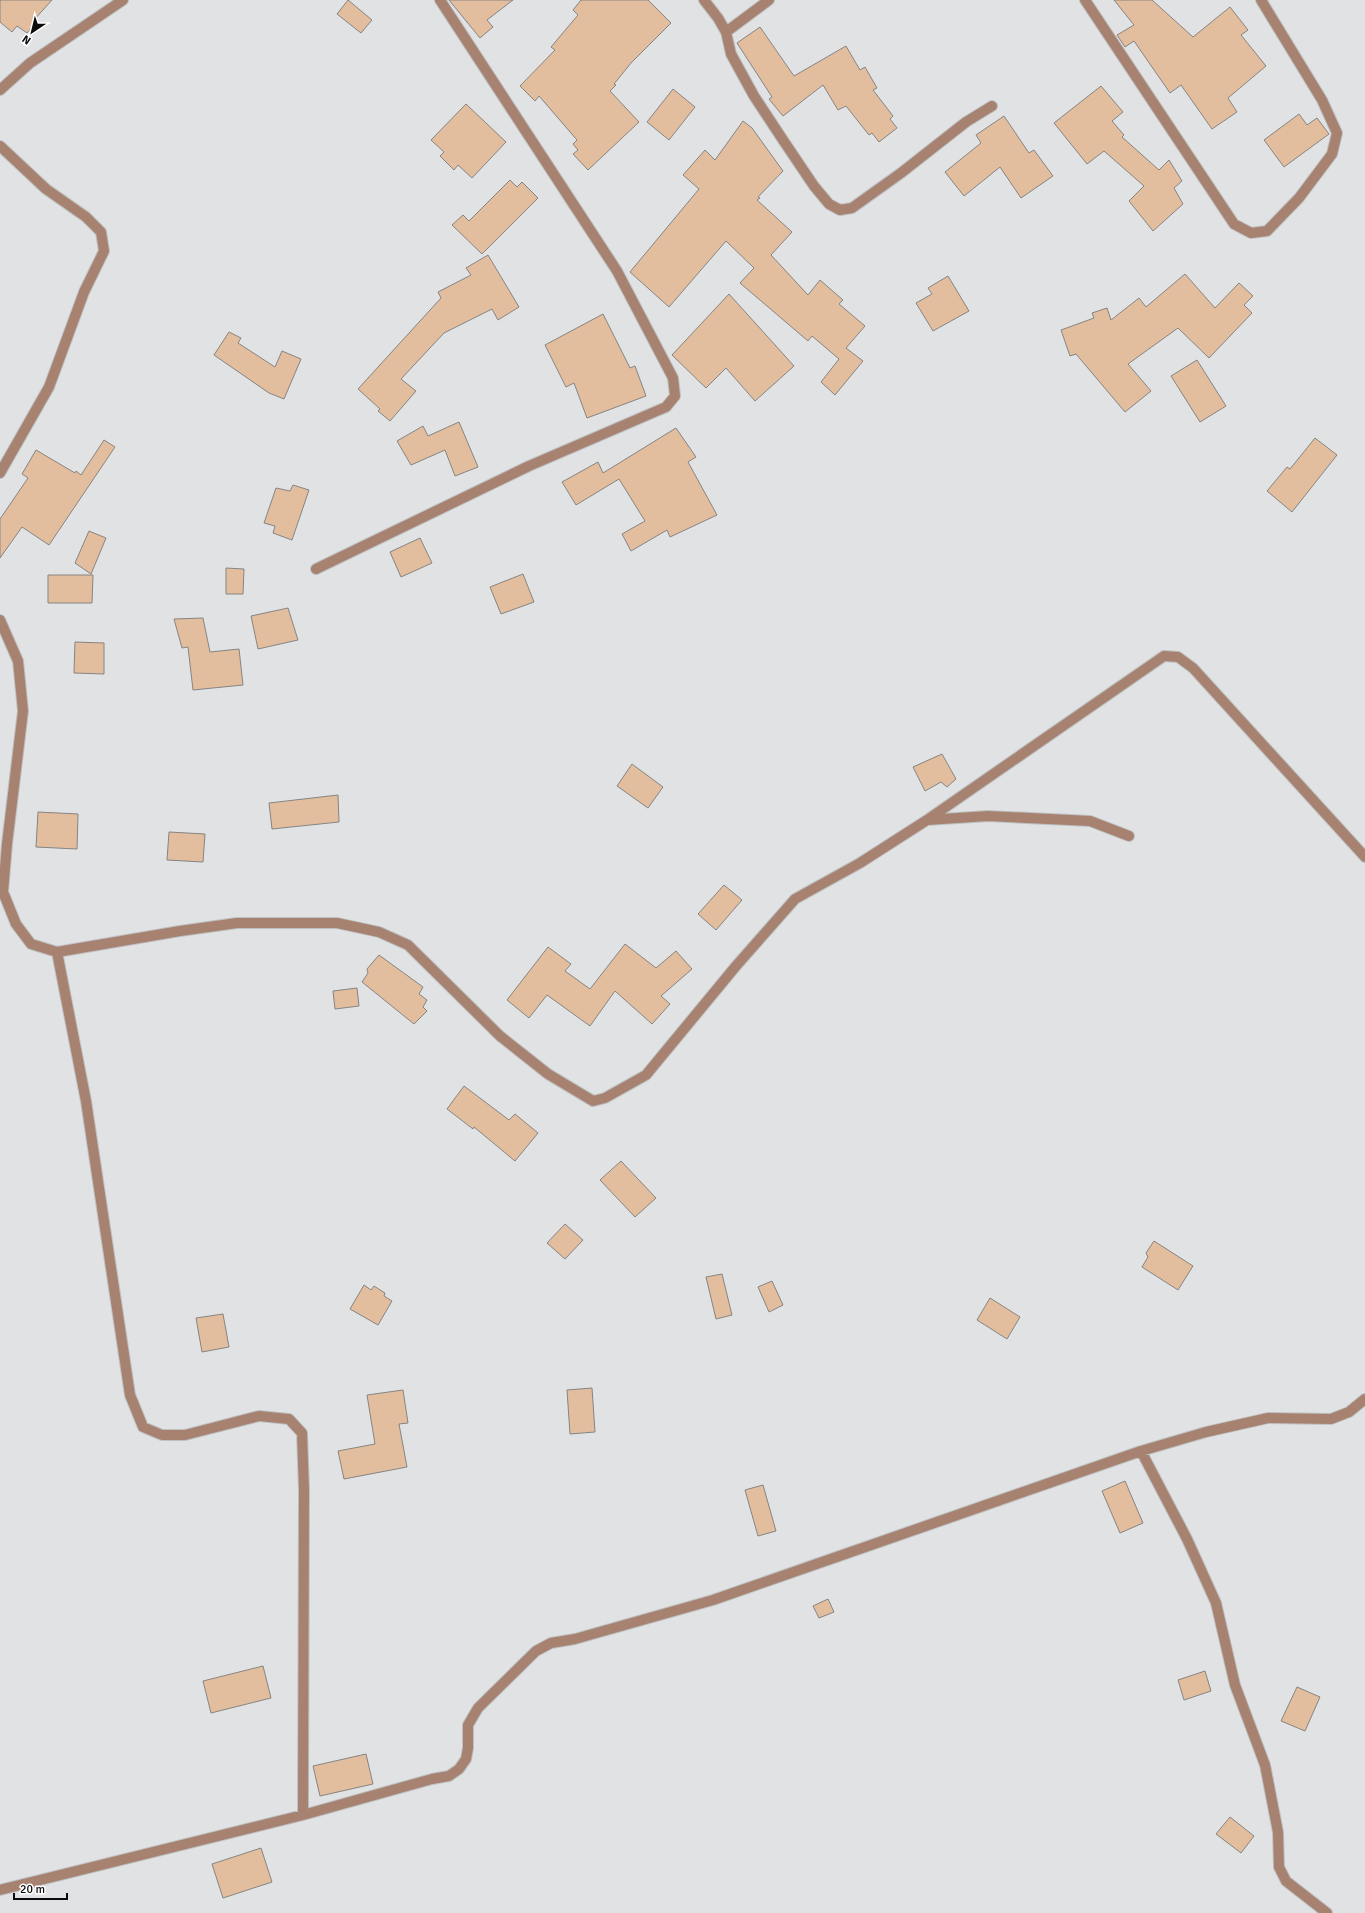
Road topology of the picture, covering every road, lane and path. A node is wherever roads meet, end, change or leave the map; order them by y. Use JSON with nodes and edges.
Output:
{"nodes":[{"id":1,"x":440,"y":0,"type":"edge"},
{"id":2,"x":704,"y":0,"type":"edge"},
{"id":3,"x":769,"y":0,"type":"edge"},
{"id":4,"x":1085,"y":0,"type":"edge"},
{"id":5,"x":1261,"y":0,"type":"edge"},
{"id":6,"x":118,"y":1,"type":"edge"},
{"id":7,"x":726,"y":32,"type":"junction"},
{"id":8,"x":0,"y":90,"type":"edge"},
{"id":9,"x":992,"y":106,"type":"dead end"},
{"id":10,"x":0,"y":146,"type":"edge"},
{"id":11,"x":0,"y":473,"type":"edge"},
{"id":12,"x":316,"y":569,"type":"dead end"},
{"id":13,"x":0,"y":620,"type":"edge"},
{"id":14,"x":927,"y":820,"type":"junction"},
{"id":15,"x":1129,"y":836,"type":"dead end"},
{"id":16,"x":1365,"y":857,"type":"edge"},
{"id":17,"x":57,"y":952,"type":"junction"},
{"id":18,"x":1365,"y":1399,"type":"edge"},
{"id":19,"x":1141,"y":1451,"type":"junction"},
{"id":20,"x":303,"y":1815,"type":"junction"},
{"id":21,"x":0,"y":1890,"type":"edge"},
{"id":22,"x":1327,"y":1913,"type":"edge"}],
"edges":[{"from":1,"to":12,"type":"street"},
{"from":2,"to":7,"type":"street"},
{"from":3,"to":7,"type":"street"},
{"from":4,"to":5,"type":"street"},
{"from":6,"to":8,"type":"street"},
{"from":7,"to":9,"type":"street"},
{"from":10,"to":11,"type":"street"},
{"from":13,"to":17,"type":"street"},
{"from":14,"to":15,"type":"street"},
{"from":14,"to":16,"type":"street"},
{"from":14,"to":17,"type":"street"},
{"from":17,"to":20,"type":"street"},
{"from":18,"to":19,"type":"street"},
{"from":19,"to":20,"type":"street"},
{"from":19,"to":22,"type":"street"},
{"from":20,"to":21,"type":"street"}]}
